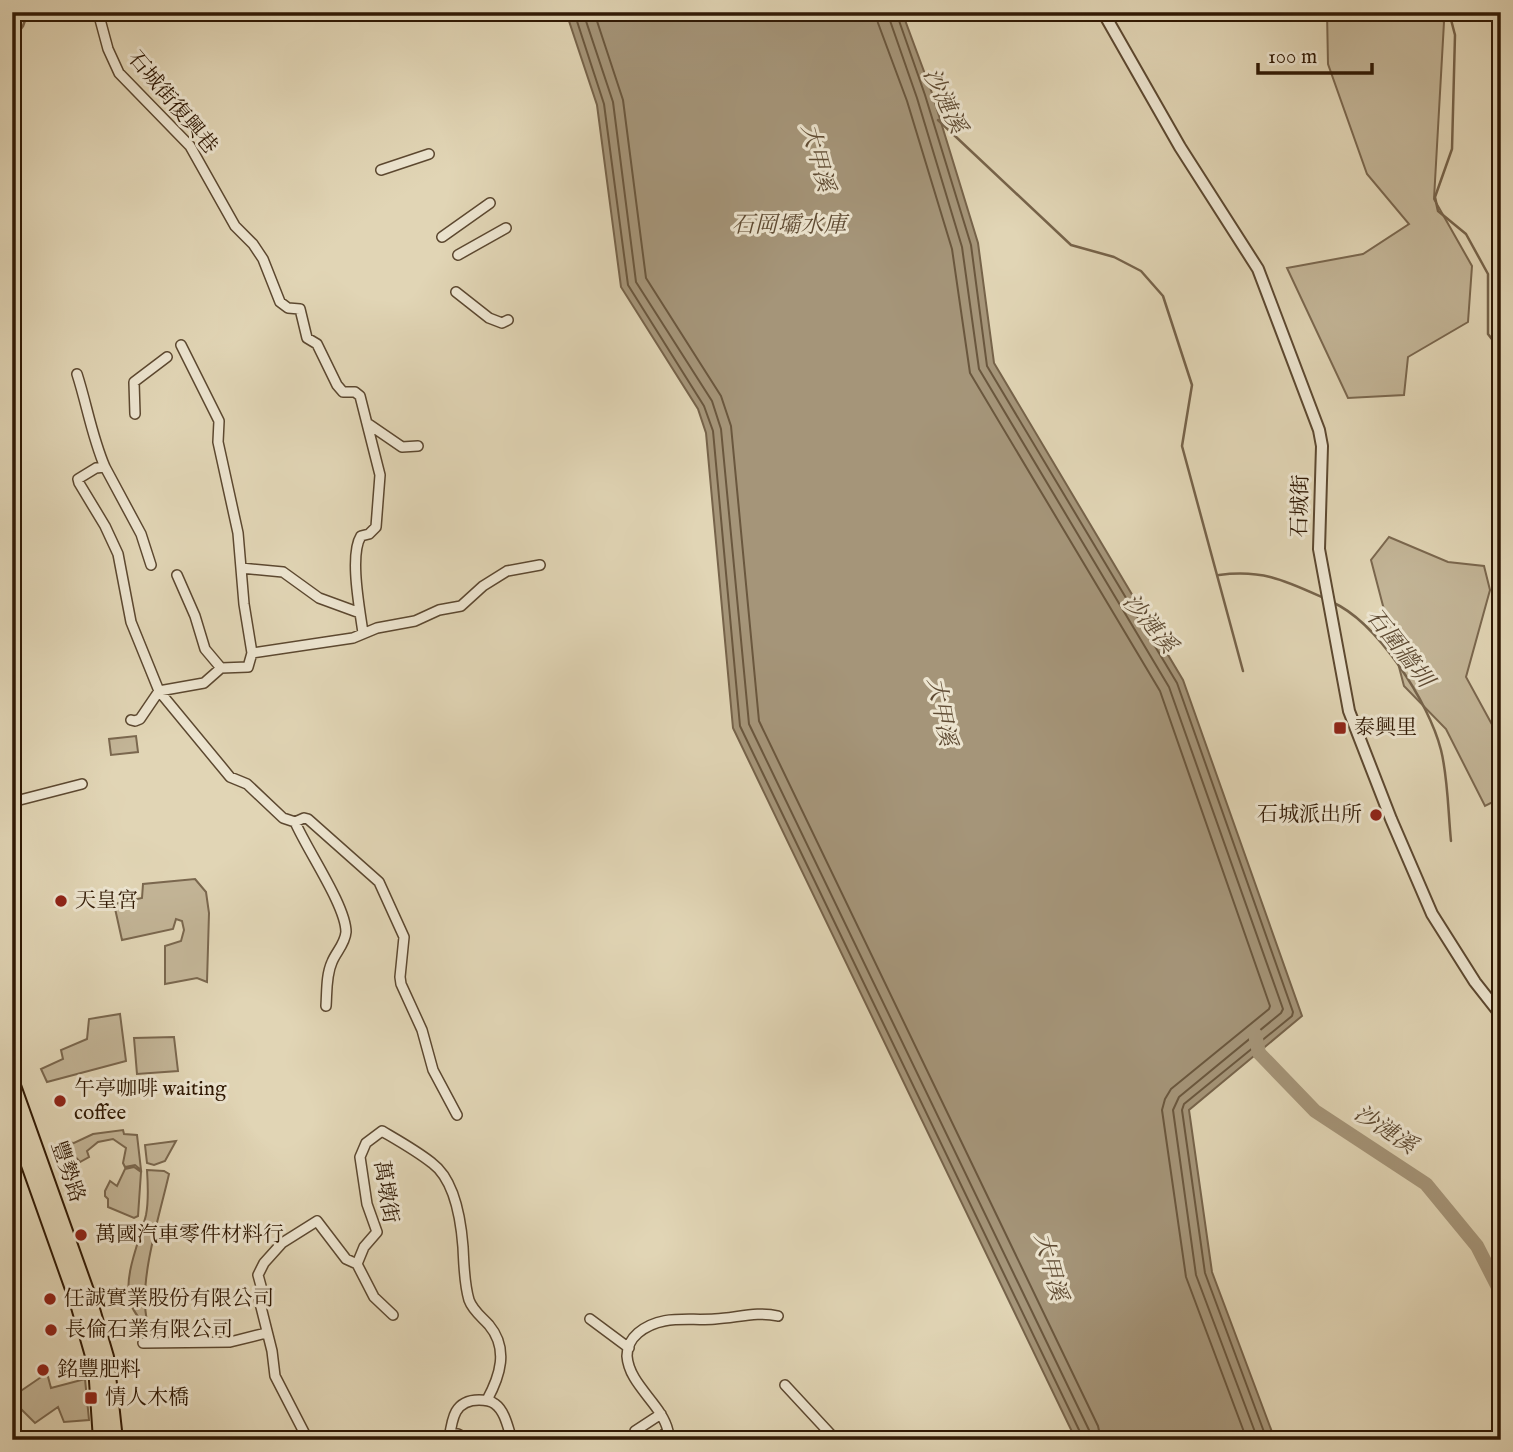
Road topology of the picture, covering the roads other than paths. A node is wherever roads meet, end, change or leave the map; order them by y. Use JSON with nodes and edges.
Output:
{"nodes":[{"id":1,"x":22,"y":12,"type":"edge"},
{"id":2,"x":98,"y":12,"type":"edge"},
{"id":3,"x":1103,"y":12,"type":"edge"},
{"id":4,"x":12,"y":17,"type":"edge"},
{"id":5,"x":429,"y":154,"type":"dead end"},
{"id":6,"x":381,"y":170,"type":"dead end"},
{"id":7,"x":490,"y":203,"type":"dead end"},
{"id":8,"x":506,"y":229,"type":"dead end"},
{"id":9,"x":442,"y":237,"type":"dead end"},
{"id":10,"x":458,"y":255,"type":"dead end"},
{"id":11,"x":456,"y":292,"type":"dead end"},
{"id":12,"x":508,"y":320,"type":"dead end"},
{"id":13,"x":181,"y":345,"type":"dead end"},
{"id":14,"x":167,"y":357,"type":"dead end"},
{"id":15,"x":77,"y":374,"type":"dead end"},
{"id":16,"x":135,"y":414,"type":"dead end"},
{"id":17,"x":367,"y":423,"type":"junction"},
{"id":18,"x":418,"y":446,"type":"dead end"},
{"id":19,"x":105,"y":467,"type":"junction"},
{"id":20,"x":151,"y":565,"type":"dead end"},
{"id":21,"x":540,"y":565,"type":"dead end"},
{"id":22,"x":241,"y":568,"type":"junction"},
{"id":23,"x":177,"y":575,"type":"dead end"},
{"id":24,"x":360,"y":613,"type":"junction"},
{"id":25,"x":363,"y":633,"type":"junction"},
{"id":26,"x":252,"y":653,"type":"junction"},
{"id":27,"x":221,"y":668,"type":"junction"},
{"id":28,"x":159,"y":691,"type":"junction"},
{"id":29,"x":131,"y":720,"type":"dead end"},
{"id":30,"x":82,"y":784,"type":"dead end"},
{"id":31,"x":12,"y":802,"type":"edge"},
{"id":32,"x":295,"y":822,"type":"junction"},
{"id":33,"x":326,"y":1006,"type":"dead end"},
{"id":34,"x":1501,"y":1015,"type":"edge"},
{"id":35,"x":12,"y":1083,"type":"edge"},
{"id":36,"x":457,"y":1115,"type":"dead end"},
{"id":37,"x":12,"y":1117,"type":"edge"},
{"id":38,"x":357,"y":1264,"type":"junction"},
{"id":39,"x":393,"y":1315,"type":"dead end"},
{"id":40,"x":778,"y":1316,"type":"dead end"},
{"id":41,"x":590,"y":1319,"type":"dead end"},
{"id":42,"x":266,"y":1333,"type":"junction"},
{"id":43,"x":144,"y":1343,"type":"dead end"},
{"id":44,"x":629,"y":1348,"type":"junction"},
{"id":45,"x":785,"y":1384,"type":"dead end"},
{"id":46,"x":487,"y":1400,"type":"junction"},
{"id":47,"x":661,"y":1414,"type":"junction"},
{"id":48,"x":449,"y":1437,"type":"edge"},
{"id":49,"x":102,"y":1440,"type":"edge"},
{"id":50,"x":115,"y":1440,"type":"edge"},
{"id":51,"x":308,"y":1440,"type":"edge"},
{"id":52,"x":470,"y":1440,"type":"edge"},
{"id":53,"x":512,"y":1440,"type":"edge"},
{"id":54,"x":642,"y":1440,"type":"edge"},
{"id":55,"x":657,"y":1440,"type":"edge"},
{"id":56,"x":836,"y":1440,"type":"edge"}],
"edges":[{"from":1,"to":4,"type":"street"},
{"from":2,"to":17,"type":"street","name":"石城街復興巷"},
{"from":3,"to":34,"type":"street","name":"石城街"},
{"from":5,"to":6,"type":"street"},
{"from":7,"to":9,"type":"street"},
{"from":8,"to":10,"type":"street"},
{"from":11,"to":12,"type":"street"},
{"from":13,"to":22,"type":"street"},
{"from":14,"to":16,"type":"street"},
{"from":15,"to":19,"type":"street"},
{"from":17,"to":18,"type":"street"},
{"from":17,"to":24,"type":"street"},
{"from":19,"to":20,"type":"street"},
{"from":19,"to":28,"type":"street"},
{"from":21,"to":25,"type":"street"},
{"from":22,"to":24,"type":"street"},
{"from":22,"to":26,"type":"street"},
{"from":23,"to":27,"type":"street"},
{"from":24,"to":25,"type":"street"},
{"from":25,"to":26,"type":"street"},
{"from":26,"to":27,"type":"street"},
{"from":27,"to":28,"type":"street"},
{"from":28,"to":29,"type":"street"},
{"from":28,"to":32,"type":"street"},
{"from":30,"to":31,"type":"street"},
{"from":32,"to":33,"type":"street"},
{"from":32,"to":36,"type":"street"},
{"from":35,"to":50,"type":"main road","name":"豐勢路"},
{"from":37,"to":49,"type":"main road","name":"豐勢路"},
{"from":38,"to":39,"type":"street"},
{"from":38,"to":42,"type":"street"},
{"from":38,"to":46,"type":"street","name":"萬墩街"},
{"from":40,"to":44,"type":"street"},
{"from":41,"to":44,"type":"street"},
{"from":42,"to":43,"type":"street"},
{"from":42,"to":51,"type":"street"},
{"from":44,"to":47,"type":"street"},
{"from":45,"to":56,"type":"street"},
{"from":46,"to":48,"type":"street"},
{"from":46,"to":53,"type":"street"},
{"from":47,"to":54,"type":"street"},
{"from":47,"to":55,"type":"street"},
{"from":48,"to":52,"type":"street"}]}
